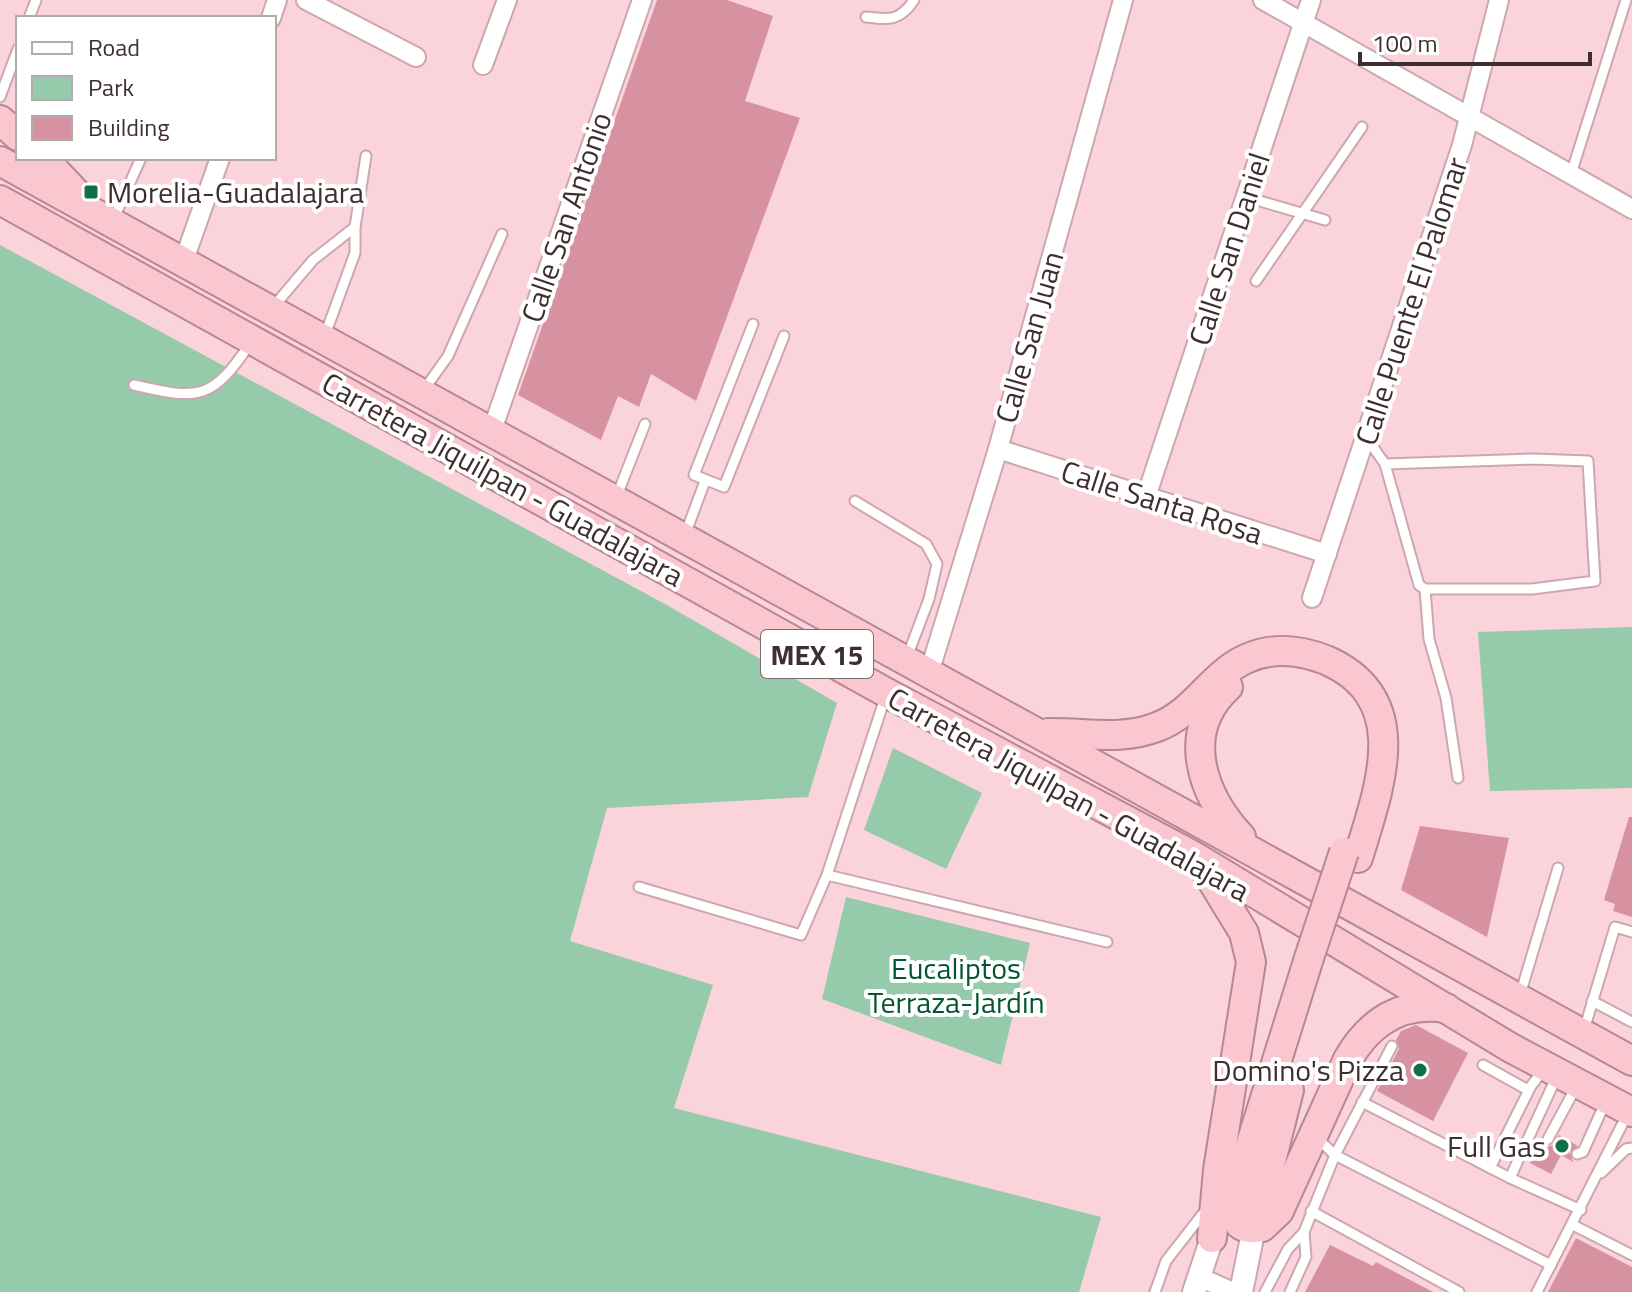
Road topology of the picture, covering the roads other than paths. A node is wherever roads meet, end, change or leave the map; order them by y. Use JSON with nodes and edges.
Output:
{"nodes":[{"id":1,"x":306,"y":0,"type":"edge"},
{"id":2,"x":507,"y":0,"type":"edge"},
{"id":3,"x":642,"y":0,"type":"edge"},
{"id":4,"x":914,"y":0,"type":"edge"},
{"id":5,"x":1123,"y":0,"type":"edge"},
{"id":6,"x":1263,"y":0,"type":"edge"},
{"id":7,"x":1311,"y":0,"type":"edge"},
{"id":8,"x":1499,"y":0,"type":"edge"},
{"id":9,"x":1622,"y":1,"type":"edge"},
{"id":10,"x":866,"y":17,"type":"dead end"},
{"id":11,"x":1303,"y":23,"type":"junction"},
{"id":12,"x":16,"y":54,"type":"edge"},
{"id":13,"x":416,"y":57,"type":"dead end"},
{"id":14,"x":483,"y":65,"type":"dead end"},
{"id":15,"x":0,"y":97,"type":"edge"},
{"id":16,"x":1468,"y":117,"type":"junction"},
{"id":17,"x":0,"y":120,"type":"edge"},
{"id":18,"x":1362,"y":127,"type":"dead end"},
{"id":19,"x":16,"y":134,"type":"edge"},
{"id":20,"x":366,"y":156,"type":"dead end"},
{"id":21,"x":45,"y":160,"type":"edge"},
{"id":22,"x":140,"y":160,"type":"edge"},
{"id":23,"x":219,"y":160,"type":"edge"},
{"id":24,"x":0,"y":161,"type":"edge"},
{"id":25,"x":1571,"y":174,"type":"junction"},
{"id":26,"x":1246,"y":197,"type":"junction"},
{"id":27,"x":0,"y":200,"type":"edge"},
{"id":28,"x":87,"y":207,"type":"junction"},
{"id":29,"x":1632,"y":209,"type":"edge"},
{"id":30,"x":1305,"y":214,"type":"junction"},
{"id":31,"x":1325,"y":220,"type":"dead end"},
{"id":32,"x":113,"y":221,"type":"junction"},
{"id":33,"x":355,"y":227,"type":"junction"},
{"id":34,"x":502,"y":234,"type":"dead end"},
{"id":35,"x":184,"y":260,"type":"junction"},
{"id":36,"x":1256,"y":281,"type":"dead end"},
{"id":37,"x":271,"y":309,"type":"junction"},
{"id":38,"x":753,"y":324,"type":"dead end"},
{"id":39,"x":784,"y":336,"type":"dead end"},
{"id":40,"x":324,"y":338,"type":"junction"},
{"id":41,"x":253,"y":340,"type":"junction"},
{"id":42,"x":134,"y":385,"type":"dead end"},
{"id":43,"x":421,"y":394,"type":"junction"},
{"id":44,"x":645,"y":424,"type":"dead end"},
{"id":45,"x":491,"y":433,"type":"junction"},
{"id":46,"x":1366,"y":437,"type":"junction"},
{"id":47,"x":998,"y":449,"type":"junction"},
{"id":48,"x":1385,"y":464,"type":"junction"},
{"id":49,"x":705,"y":481,"type":"junction"},
{"id":50,"x":1146,"y":497,"type":"junction"},
{"id":51,"x":614,"y":501,"type":"junction"},
{"id":52,"x":855,"y":501,"type":"dead end"},
{"id":53,"x":683,"y":539,"type":"junction"},
{"id":54,"x":1327,"y":554,"type":"junction"},
{"id":55,"x":1425,"y":589,"type":"junction"},
{"id":56,"x":1312,"y":598,"type":"dead end"},
{"id":57,"x":918,"y":666,"type":"junction"},
{"id":58,"x":887,"y":693,"type":"junction"},
{"id":59,"x":1040,"y":734,"type":"junction"},
{"id":60,"x":1458,"y":778,"type":"dead end"},
{"id":61,"x":1255,"y":852,"type":"junction"},
{"id":62,"x":1192,"y":855,"type":"junction"},
{"id":63,"x":1351,"y":855,"type":"junction"},
{"id":64,"x":1558,"y":868,"type":"dead end"},
{"id":65,"x":827,"y":875,"type":"junction"},
{"id":66,"x":639,"y":887,"type":"dead end"},
{"id":67,"x":1632,"y":932,"type":"edge"},
{"id":68,"x":1107,"y":942,"type":"dead end"},
{"id":69,"x":1316,"y":960,"type":"junction"},
{"id":70,"x":1519,"y":998,"type":"junction"},
{"id":71,"x":1592,"y":1001,"type":"junction"},
{"id":72,"x":1446,"y":1008,"type":"junction"},
{"id":73,"x":1632,"y":1022,"type":"edge"},
{"id":74,"x":1583,"y":1034,"type":"junction"},
{"id":75,"x":1392,"y":1046,"type":"dead end"},
{"id":76,"x":1632,"y":1061,"type":"edge"},
{"id":77,"x":1483,"y":1065,"type":"dead end"},
{"id":78,"x":1561,"y":1075,"type":"junction"},
{"id":79,"x":1528,"y":1090,"type":"junction"},
{"id":80,"x":1362,"y":1102,"type":"junction"},
{"id":81,"x":1623,"y":1107,"type":"edge"},
{"id":82,"x":1313,"y":1134,"type":"junction"},
{"id":83,"x":1548,"y":1139,"type":"dead end"},
{"id":84,"x":1632,"y":1148,"type":"edge"},
{"id":85,"x":1577,"y":1154,"type":"dead end"},
{"id":86,"x":1335,"y":1155,"type":"junction"},
{"id":87,"x":1249,"y":1158,"type":"junction"},
{"id":88,"x":1490,"y":1168,"type":"junction"},
{"id":89,"x":1510,"y":1178,"type":"junction"},
{"id":90,"x":1596,"y":1178,"type":"junction"},
{"id":91,"x":1214,"y":1201,"type":"junction"},
{"id":92,"x":1581,"y":1210,"type":"junction"},
{"id":93,"x":1311,"y":1211,"type":"junction"},
{"id":94,"x":1573,"y":1225,"type":"junction"},
{"id":95,"x":1254,"y":1228,"type":"junction"},
{"id":96,"x":1304,"y":1232,"type":"junction"},
{"id":97,"x":1212,"y":1238,"type":"junction"},
{"id":98,"x":1632,"y":1255,"type":"edge"},
{"id":99,"x":1551,"y":1265,"type":"junction"},
{"id":100,"x":1197,"y":1285,"type":"edge"},
{"id":101,"x":1155,"y":1292,"type":"edge"},
{"id":102,"x":1233,"y":1292,"type":"edge"},
{"id":103,"x":1241,"y":1292,"type":"edge"},
{"id":104,"x":1265,"y":1292,"type":"edge"},
{"id":105,"x":1290,"y":1292,"type":"edge"},
{"id":106,"x":1459,"y":1292,"type":"edge"},
{"id":107,"x":1537,"y":1292,"type":"edge"}],
"edges":[{"from":1,"to":13,"type":"street"},
{"from":2,"to":14,"type":"street"},
{"from":3,"to":45,"type":"street","name":"Calle San Antonio"},
{"from":4,"to":10,"type":"lane"},
{"from":5,"to":47,"type":"street","name":"Calle San Juan"},
{"from":6,"to":11,"type":"street"},
{"from":7,"to":11,"type":"street","name":"Calle San Daniel"},
{"from":8,"to":16,"type":"street","name":"Calle Puente El Palomar"},
{"from":9,"to":25,"type":"lane"},
{"from":11,"to":16,"type":"street"},
{"from":11,"to":26,"type":"street","name":"Calle San Daniel"},
{"from":12,"to":15,"type":"lane"},
{"from":16,"to":25,"type":"street"},
{"from":16,"to":46,"type":"street","name":"Calle Puente El Palomar"},
{"from":17,"to":19,"type":"highway"},
{"from":18,"to":30,"type":"lane"},
{"from":20,"to":33,"type":"lane"},
{"from":21,"to":28,"type":"highway"},
{"from":22,"to":32,"type":"lane"},
{"from":23,"to":35,"type":"street"},
{"from":24,"to":28,"type":"highway","name":"Carretera Jiquilpan - Guadalajara","number":"MEX 15"},
{"from":25,"to":29,"type":"street"},
{"from":26,"to":30,"type":"lane"},
{"from":26,"to":50,"type":"street","name":"Calle San Daniel"},
{"from":27,"to":41,"type":"highway","name":"Carretera Jiquilpan - Guadalajara","number":"MEX 15"},
{"from":28,"to":32,"type":"highway","name":"Carretera Jiquilpan - Guadalajara","number":"MEX 15"},
{"from":30,"to":31,"type":"lane"},
{"from":30,"to":36,"type":"lane"},
{"from":32,"to":35,"type":"highway","name":"Carretera Jiquilpan - Guadalajara","number":"MEX 15"},
{"from":33,"to":37,"type":"lane"},
{"from":33,"to":40,"type":"lane"},
{"from":34,"to":43,"type":"lane"},
{"from":35,"to":37,"type":"highway","name":"Carretera Jiquilpan - Guadalajara","number":"MEX 15"},
{"from":37,"to":40,"type":"highway","name":"Carretera Jiquilpan - Guadalajara","number":"MEX 15"},
{"from":38,"to":49,"type":"lane"},
{"from":39,"to":49,"type":"lane"},
{"from":40,"to":43,"type":"highway","name":"Carretera Jiquilpan - Guadalajara","number":"MEX 15"},
{"from":41,"to":42,"type":"lane"},
{"from":41,"to":58,"type":"highway","name":"Carretera Jiquilpan - Guadalajara","number":"MEX 15"},
{"from":43,"to":45,"type":"highway","name":"Carretera Jiquilpan - Guadalajara","number":"MEX 15"},
{"from":44,"to":51,"type":"lane"},
{"from":45,"to":51,"type":"highway","name":"Carretera Jiquilpan - Guadalajara","number":"MEX 15"},
{"from":46,"to":48,"type":"lane"},
{"from":46,"to":54,"type":"street","name":"Calle Puente El Palomar"},
{"from":47,"to":50,"type":"street","name":"Calle Santa Rosa"},
{"from":47,"to":57,"type":"street","name":"Calle San Juan"},
{"from":48,"to":55,"type":"lane"},
{"from":48,"to":55,"type":"lane"},
{"from":49,"to":53,"type":"lane"},
{"from":50,"to":54,"type":"street","name":"Calle Santa Rosa"},
{"from":51,"to":53,"type":"highway","name":"Carretera Jiquilpan - Guadalajara","number":"MEX 15"},
{"from":52,"to":57,"type":"lane"},
{"from":53,"to":57,"type":"highway","name":"Carretera Jiquilpan - Guadalajara","number":"MEX 15"},
{"from":54,"to":56,"type":"street","name":"Calle Puente El Palomar"},
{"from":55,"to":60,"type":"lane"},
{"from":57,"to":59,"type":"highway","name":"Carretera Jiquilpan - Guadalajara","number":"MEX 15"},
{"from":58,"to":62,"type":"highway","name":"Carretera Jiquilpan - Guadalajara","number":"MEX 15"},
{"from":58,"to":65,"type":"lane"},
{"from":59,"to":61,"type":"highway","name":"Carretera Jiquilpan - Guadalajara","number":"MEX 15"},
{"from":59,"to":63,"type":"highway"},
{"from":61,"to":63,"type":"highway"},
{"from":61,"to":70,"type":"highway","name":"Carretera Jiquilpan - Guadalajara","number":"MEX 15"},
{"from":62,"to":72,"type":"highway","name":"Carretera Jiquilpan - Guadalajara","number":"MEX 15"},
{"from":62,"to":91,"type":"highway"},
{"from":63,"to":69,"type":"highway","bridge":true},
{"from":64,"to":70,"type":"lane"},
{"from":65,"to":66,"type":"lane"},
{"from":65,"to":68,"type":"lane"},
{"from":67,"to":71,"type":"lane"},
{"from":69,"to":87,"type":"highway"},
{"from":69,"to":95,"type":"highway"},
{"from":70,"to":74,"type":"highway","name":"Carretera Jiquilpan - Guadalajara","number":"MEX 15"},
{"from":71,"to":73,"type":"lane"},
{"from":71,"to":74,"type":"lane"},
{"from":72,"to":78,"type":"highway","name":"Carretera Jiquilpan - Guadalajara","number":"MEX 15"},
{"from":72,"to":82,"type":"highway"},
{"from":74,"to":76,"type":"highway","name":"Carretera Jiquilpan - Guadalajara","number":"MEX 15"},
{"from":75,"to":80,"type":"lane"},
{"from":77,"to":79,"type":"lane"},
{"from":78,"to":79,"type":"lane"},
{"from":78,"to":81,"type":"highway","name":"Carretera Jiquilpan - Guadalajara","number":"MEX 15"},
{"from":78,"to":83,"type":"lane"},
{"from":78,"to":89,"type":"lane"},
{"from":79,"to":88,"type":"lane"},
{"from":80,"to":86,"type":"lane"},
{"from":80,"to":88,"type":"lane"},
{"from":81,"to":85,"type":"lane"},
{"from":81,"to":90,"type":"lane"},
{"from":82,"to":86,"type":"lane"},
{"from":82,"to":95,"type":"highway"},
{"from":84,"to":90,"type":"lane"},
{"from":86,"to":93,"type":"lane"},
{"from":86,"to":99,"type":"lane"},
{"from":87,"to":95,"type":"highway"},
{"from":87,"to":97,"type":"highway"},
{"from":88,"to":89,"type":"lane"},
{"from":89,"to":92,"type":"lane"},
{"from":90,"to":92,"type":"lane"},
{"from":91,"to":97,"type":"highway"},
{"from":91,"to":101,"type":"lane"},
{"from":92,"to":94,"type":"lane"},
{"from":93,"to":96,"type":"lane"},
{"from":93,"to":106,"type":"lane"},
{"from":94,"to":98,"type":"lane"},
{"from":94,"to":99,"type":"lane"},
{"from":95,"to":103,"type":"street"},
{"from":96,"to":104,"type":"lane"},
{"from":96,"to":105,"type":"lane"},
{"from":97,"to":100,"type":"street"},
{"from":99,"to":107,"type":"lane"},
{"from":100,"to":102,"type":"street"}]}
